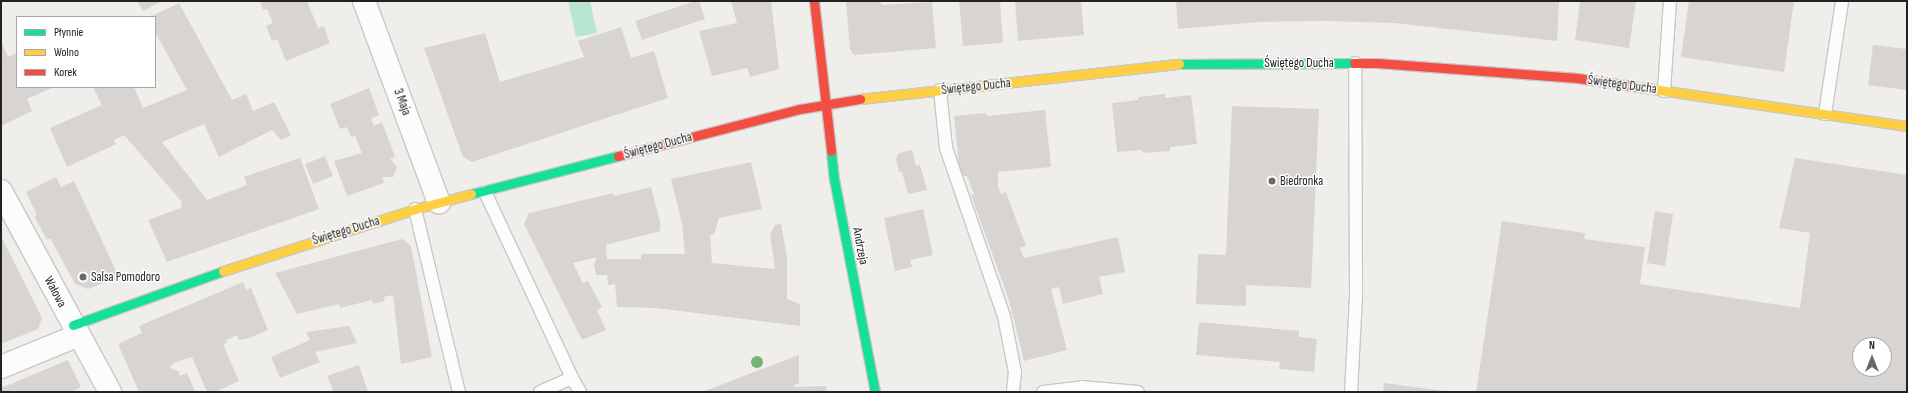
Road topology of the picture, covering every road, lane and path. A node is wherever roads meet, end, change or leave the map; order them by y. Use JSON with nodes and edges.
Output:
{"nodes":[{"id":1,"x":364,"y":1,"type":"edge"},
{"id":2,"x":814,"y":1,"type":"edge"},
{"id":3,"x":1670,"y":1,"type":"edge"},
{"id":4,"x":1842,"y":1,"type":"edge"},
{"id":5,"x":1356,"y":63,"type":"junction"},
{"id":6,"x":940,"y":90,"type":"junction"},
{"id":7,"x":1664,"y":91,"type":"junction"},
{"id":8,"x":824,"y":104,"type":"junction"},
{"id":9,"x":1825,"y":114,"type":"junction"},
{"id":10,"x":1907,"y":126,"type":"edge"},
{"id":11,"x":1,"y":191,"type":"edge"},
{"id":12,"x":485,"y":192,"type":"junction"},
{"id":13,"x":439,"y":203,"type":"junction"},
{"id":14,"x":414,"y":210,"type":"junction"},
{"id":15,"x":76,"y":330,"type":"junction"},
{"id":16,"x":1,"y":368,"type":"edge"},
{"id":17,"x":572,"y":378,"type":"junction"},
{"id":18,"x":110,"y":392,"type":"edge"},
{"id":19,"x":460,"y":392,"type":"edge"},
{"id":20,"x":540,"y":392,"type":"edge"},
{"id":21,"x":580,"y":392,"type":"edge"},
{"id":22,"x":875,"y":392,"type":"edge"},
{"id":23,"x":1013,"y":392,"type":"edge"},
{"id":24,"x":1043,"y":392,"type":"edge"},
{"id":25,"x":1138,"y":392,"type":"edge"},
{"id":26,"x":1351,"y":392,"type":"edge"}],
"edges":[{"from":1,"to":13,"type":"street","name":"3 Maja"},
{"from":2,"to":8,"type":"street","name":"Andrzeja"},
{"from":3,"to":7,"type":"lane"},
{"from":4,"to":9,"type":"lane"},
{"from":5,"to":6,"type":"street","name":"Świętego Ducha"},
{"from":5,"to":7,"type":"street","name":"Świętego Ducha"},
{"from":5,"to":26,"type":"lane"},
{"from":6,"to":8,"type":"street","name":"Świętego Ducha"},
{"from":6,"to":23,"type":"lane"},
{"from":7,"to":9,"type":"street","name":"Świętego Ducha"},
{"from":8,"to":12,"type":"street","name":"Świętego Ducha"},
{"from":8,"to":22,"type":"street","name":"Andrzeja"},
{"from":9,"to":10,"type":"street","name":"Świętego Ducha"},
{"from":11,"to":15,"type":"street","name":"Wałowa"},
{"from":12,"to":13,"type":"street","name":"Świętego Ducha"},
{"from":12,"to":17,"type":"lane"},
{"from":13,"to":14,"type":"street","name":"Świętego Ducha"},
{"from":14,"to":15,"type":"street","name":"Świętego Ducha"},
{"from":14,"to":19,"type":"lane"},
{"from":15,"to":16,"type":"street","name":"Świętego Ducha"},
{"from":15,"to":18,"type":"street","name":"Wałowa"},
{"from":17,"to":20,"type":"lane"},
{"from":17,"to":21,"type":"lane"},
{"from":24,"to":25,"type":"lane"}]}
